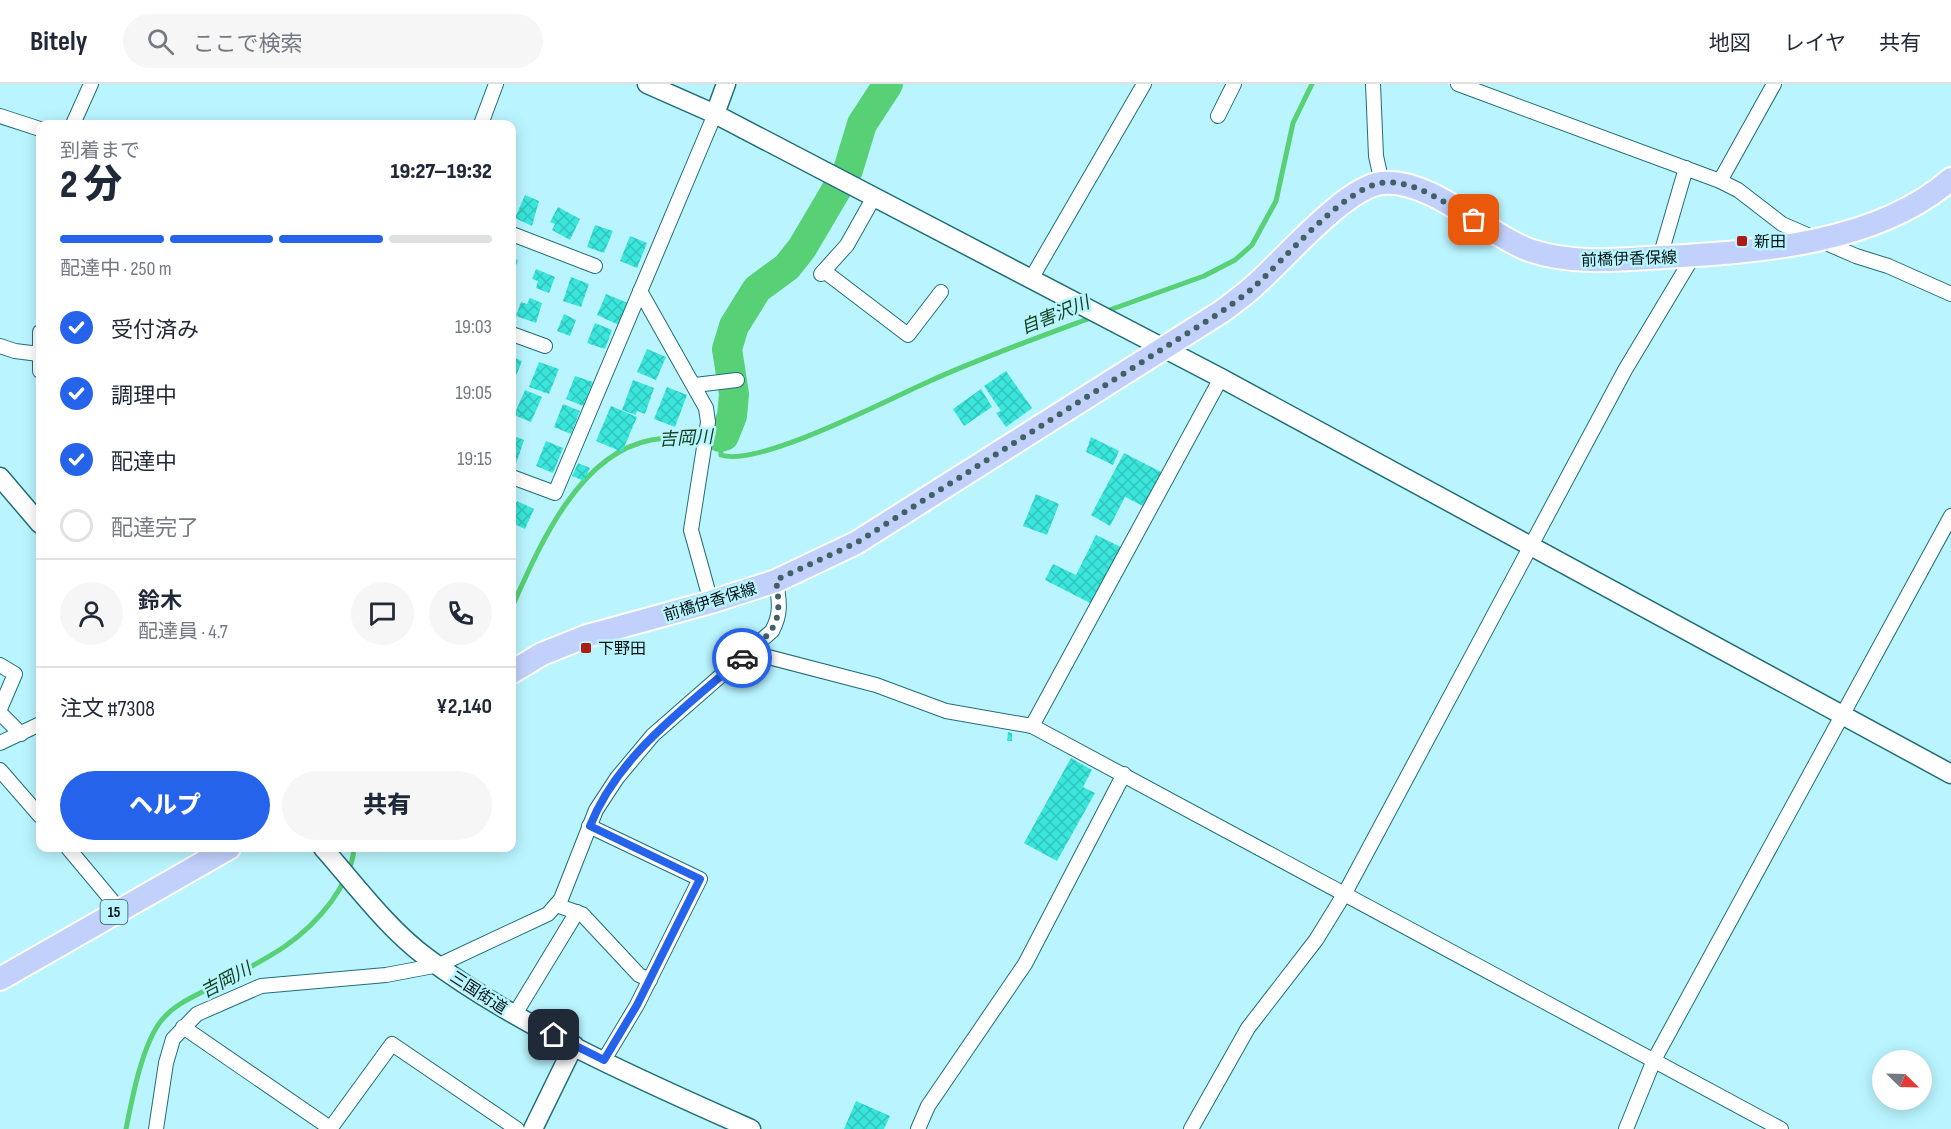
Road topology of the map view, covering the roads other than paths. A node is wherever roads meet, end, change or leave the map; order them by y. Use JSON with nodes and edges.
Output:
{"nodes":[{"id":1,"x":91,"y":84,"type":"edge"},
{"id":2,"x":496,"y":84,"type":"edge"},
{"id":3,"x":648,"y":84,"type":"edge"},
{"id":4,"x":726,"y":84,"type":"edge"},
{"id":5,"x":1144,"y":84,"type":"edge"},
{"id":6,"x":1234,"y":84,"type":"edge"},
{"id":7,"x":1372,"y":84,"type":"edge"},
{"id":8,"x":1458,"y":84,"type":"edge"},
{"id":9,"x":1774,"y":84,"type":"edge"},
{"id":10,"x":715,"y":114,"type":"junction"},
{"id":11,"x":0,"y":116,"type":"edge"},
{"id":12,"x":1218,"y":116,"type":"dead end"},
{"id":13,"x":75,"y":120,"type":"edge"},
{"id":14,"x":482,"y":120,"type":"edge"},
{"id":15,"x":36,"y":128,"type":"edge"},
{"id":16,"x":1686,"y":168,"type":"junction"},
{"id":17,"x":1951,"y":179,"type":"edge"},
{"id":18,"x":1720,"y":181,"type":"junction"},
{"id":19,"x":1382,"y":183,"type":"junction"},
{"id":20,"x":868,"y":194,"type":"junction"},
{"id":21,"x":516,"y":236,"type":"edge"},
{"id":22,"x":1813,"y":239,"type":"junction"},
{"id":23,"x":1694,"y":255,"type":"junction"},
{"id":24,"x":1660,"y":257,"type":"junction"},
{"id":25,"x":595,"y":266,"type":"dead end"},
{"id":26,"x":1031,"y":279,"type":"junction"},
{"id":27,"x":640,"y":291,"type":"junction"},
{"id":28,"x":941,"y":292,"type":"dead end"},
{"id":29,"x":1951,"y":294,"type":"edge"},
{"id":30,"x":516,"y":335,"type":"edge"},
{"id":31,"x":0,"y":346,"type":"edge"},
{"id":32,"x":545,"y":346,"type":"dead end"},
{"id":33,"x":1162,"y":348,"type":"junction"},
{"id":34,"x":36,"y":354,"type":"edge"},
{"id":35,"x":1221,"y":378,"type":"junction"},
{"id":36,"x":737,"y":380,"type":"dead end"},
{"id":37,"x":694,"y":385,"type":"junction"},
{"id":38,"x":0,"y":477,"type":"edge"},
{"id":39,"x":516,"y":478,"type":"edge"},
{"id":40,"x":1951,"y":516,"type":"edge"},
{"id":41,"x":36,"y":519,"type":"edge"},
{"id":42,"x":1530,"y":547,"type":"junction"},
{"id":43,"x":776,"y":580,"type":"junction"},
{"id":44,"x":711,"y":602,"type":"junction"},
{"id":45,"x":749,"y":652,"type":"junction"},
{"id":46,"x":0,"y":665,"type":"edge"},
{"id":47,"x":516,"y":670,"type":"edge"},
{"id":48,"x":0,"y":711,"type":"edge"},
{"id":49,"x":1841,"y":714,"type":"junction"},
{"id":50,"x":36,"y":726,"type":"edge"},
{"id":51,"x":1032,"y":726,"type":"junction"},
{"id":52,"x":21,"y":734,"type":"junction"},
{"id":53,"x":0,"y":743,"type":"edge"},
{"id":54,"x":0,"y":770,"type":"edge"},
{"id":55,"x":1124,"y":774,"type":"junction"},
{"id":56,"x":1951,"y":774,"type":"edge"},
{"id":57,"x":36,"y":811,"type":"edge"},
{"id":58,"x":590,"y":826,"type":"junction"},
{"id":59,"x":71,"y":852,"type":"edge"},
{"id":60,"x":222,"y":852,"type":"edge"},
{"id":61,"x":327,"y":852,"type":"edge"},
{"id":62,"x":1345,"y":893,"type":"junction"},
{"id":63,"x":556,"y":905,"type":"junction"},
{"id":64,"x":119,"y":909,"type":"junction"},
{"id":65,"x":577,"y":912,"type":"junction"},
{"id":66,"x":439,"y":965,"type":"junction"},
{"id":67,"x":0,"y":979,"type":"edge"},
{"id":68,"x":650,"y":980,"type":"junction"},
{"id":69,"x":515,"y":1014,"type":"junction"},
{"id":70,"x":183,"y":1027,"type":"junction"},
{"id":71,"x":574,"y":1045,"type":"junction"},
{"id":72,"x":604,"y":1060,"type":"junction"},
{"id":73,"x":1654,"y":1060,"type":"junction"},
{"id":74,"x":743,"y":1127,"type":"edge"},
{"id":75,"x":156,"y":1129,"type":"edge"},
{"id":76,"x":330,"y":1129,"type":"edge"},
{"id":77,"x":517,"y":1129,"type":"edge"},
{"id":78,"x":532,"y":1129,"type":"edge"},
{"id":79,"x":918,"y":1129,"type":"edge"},
{"id":80,"x":1191,"y":1129,"type":"edge"},
{"id":81,"x":1626,"y":1129,"type":"edge"},
{"id":82,"x":1781,"y":1129,"type":"edge"}],
"edges":[{"from":1,"to":13,"type":"street"},
{"from":2,"to":14,"type":"street"},
{"from":3,"to":10,"type":"street"},
{"from":4,"to":10,"type":"street"},
{"from":5,"to":26,"type":"street"},
{"from":6,"to":12,"type":"street"},
{"from":7,"to":19,"type":"street"},
{"from":8,"to":16,"type":"street"},
{"from":9,"to":18,"type":"street"},
{"from":10,"to":20,"type":"street"},
{"from":10,"to":27,"type":"street"},
{"from":11,"to":15,"type":"street"},
{"from":16,"to":18,"type":"street"},
{"from":16,"to":24,"type":"street"},
{"from":17,"to":22,"type":"main road","name":"前橋伊香保線"},
{"from":18,"to":22,"type":"street"},
{"from":19,"to":24,"type":"main road","name":"前橋伊香保線"},
{"from":19,"to":33,"type":"main road","name":"前橋伊香保線"},
{"from":20,"to":26,"type":"street"},
{"from":20,"to":28,"type":"street"},
{"from":21,"to":25,"type":"street"},
{"from":22,"to":23,"type":"main road","name":"前橋伊香保線"},
{"from":22,"to":29,"type":"street"},
{"from":23,"to":24,"type":"main road","name":"前橋伊香保線"},
{"from":23,"to":42,"type":"street"},
{"from":26,"to":33,"type":"street"},
{"from":27,"to":37,"type":"street"},
{"from":27,"to":39,"type":"street"},
{"from":30,"to":32,"type":"street"},
{"from":31,"to":34,"type":"street"},
{"from":33,"to":35,"type":"street"},
{"from":33,"to":43,"type":"main road","name":"前橋伊香保線"},
{"from":35,"to":42,"type":"street"},
{"from":35,"to":51,"type":"street"},
{"from":36,"to":37,"type":"street"},
{"from":37,"to":44,"type":"street"},
{"from":38,"to":41,"type":"street"},
{"from":40,"to":49,"type":"street"},
{"from":42,"to":49,"type":"street"},
{"from":42,"to":62,"type":"street"},
{"from":43,"to":44,"type":"main road","name":"前橋伊香保線"},
{"from":43,"to":45,"type":"street"},
{"from":44,"to":47,"type":"main road","name":"前橋伊香保線"},
{"from":45,"to":51,"type":"street"},
{"from":45,"to":58,"type":"street"},
{"from":46,"to":48,"type":"street"},
{"from":48,"to":52,"type":"street"},
{"from":49,"to":56,"type":"street"},
{"from":49,"to":73,"type":"street"},
{"from":50,"to":52,"type":"street"},
{"from":51,"to":55,"type":"street"},
{"from":52,"to":53,"type":"street"},
{"from":54,"to":57,"type":"street"},
{"from":55,"to":62,"type":"street"},
{"from":55,"to":79,"type":"street"},
{"from":58,"to":63,"type":"street"},
{"from":58,"to":68,"type":"street"},
{"from":59,"to":64,"type":"street"},
{"from":60,"to":64,"type":"main road","number":"15"},
{"from":61,"to":66,"type":"street","name":"三国街道"},
{"from":62,"to":73,"type":"street"},
{"from":62,"to":80,"type":"street"},
{"from":63,"to":65,"type":"street"},
{"from":63,"to":66,"type":"street"},
{"from":64,"to":67,"type":"main road","number":"15"},
{"from":65,"to":68,"type":"street"},
{"from":65,"to":69,"type":"street"},
{"from":66,"to":69,"type":"street","name":"三国街道"},
{"from":66,"to":70,"type":"street"},
{"from":68,"to":72,"type":"street"},
{"from":69,"to":71,"type":"street","name":"三国街道"},
{"from":70,"to":75,"type":"street"},
{"from":70,"to":76,"type":"street"},
{"from":71,"to":72,"type":"street","name":"三国街道"},
{"from":71,"to":78,"type":"street"},
{"from":72,"to":74,"type":"street","name":"三国街道"},
{"from":73,"to":81,"type":"street"},
{"from":73,"to":82,"type":"street"},
{"from":76,"to":77,"type":"street"}]}
